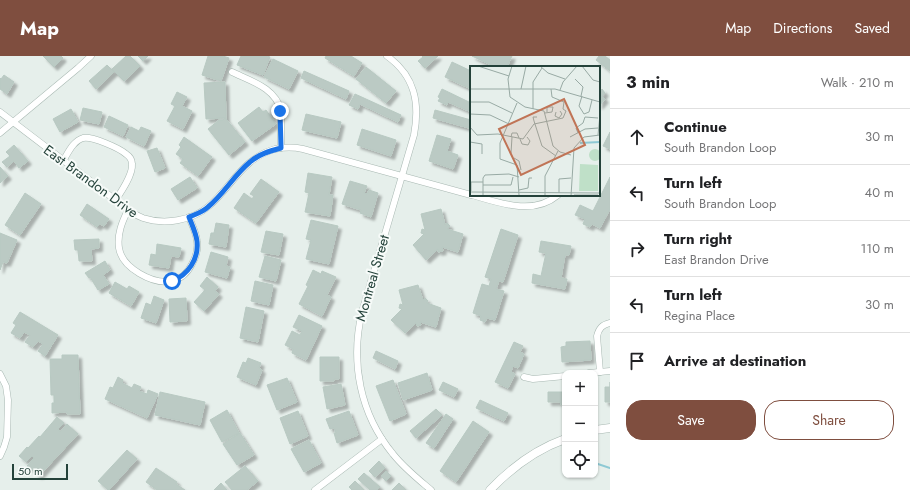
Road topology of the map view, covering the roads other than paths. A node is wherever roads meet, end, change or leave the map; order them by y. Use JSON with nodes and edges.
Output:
{"nodes":[{"id":1,"x":91,"y":56,"type":"edge"},
{"id":2,"x":387,"y":56,"type":"edge"},
{"id":3,"x":232,"y":72,"type":"dead end"},
{"id":4,"x":0,"y":112,"type":"edge"},
{"id":5,"x":13,"y":122,"type":"junction"},
{"id":6,"x":0,"y":133,"type":"edge"},
{"id":7,"x":281,"y":148,"type":"junction"},
{"id":8,"x":63,"y":161,"type":"junction"},
{"id":9,"x":402,"y":176,"type":"junction"},
{"id":10,"x":470,"y":194,"type":"edge"},
{"id":11,"x":476,"y":196,"type":"edge"},
{"id":12,"x":557,"y":196,"type":"edge"},
{"id":13,"x":115,"y":201,"type":"junction"},
{"id":14,"x":128,"y":210,"type":"junction"},
{"id":15,"x":189,"y":217,"type":"junction"},
{"id":16,"x":610,"y":323,"type":"edge"},
{"id":17,"x":610,"y":371,"type":"edge"},
{"id":18,"x":600,"y":372,"type":"joint"},
{"id":19,"x":0,"y":374,"type":"edge"},
{"id":20,"x":562,"y":376,"type":"edge"},
{"id":21,"x":524,"y":377,"type":"dead end"},
{"id":22,"x":610,"y":428,"type":"edge"},
{"id":23,"x":598,"y":430,"type":"edge"},
{"id":24,"x":382,"y":439,"type":"junction"},
{"id":25,"x":562,"y":440,"type":"edge"},
{"id":26,"x":0,"y":456,"type":"edge"},
{"id":27,"x":315,"y":490,"type":"edge"},
{"id":28,"x":431,"y":490,"type":"edge"},
{"id":29,"x":490,"y":490,"type":"edge"}],
"edges":[{"from":1,"to":5,"type":"street"},
{"from":2,"to":9,"type":"street","name":"Montreal Street"},
{"from":3,"to":7,"type":"street"},
{"from":4,"to":5,"type":"street","name":"East Brandon Drive"},
{"from":5,"to":6,"type":"street"},
{"from":5,"to":8,"type":"street","name":"East Brandon Drive"},
{"from":7,"to":9,"type":"street","name":"East Brandon Drive"},
{"from":7,"to":15,"type":"street","name":"East Brandon Drive"},
{"from":8,"to":13,"type":"street","name":"East Brandon Drive"},
{"from":8,"to":13,"type":"street"},
{"from":9,"to":10,"type":"street","name":"East Brandon Drive"},
{"from":9,"to":24,"type":"street","name":"Montreal Street"},
{"from":11,"to":12,"type":"street","name":"East Brandon Drive"},
{"from":13,"to":14,"type":"street","name":"East Brandon Drive"},
{"from":14,"to":15,"type":"street","name":"East Brandon Drive"},
{"from":14,"to":15,"type":"street"},
{"from":16,"to":18,"type":"street"},
{"from":17,"to":18,"type":"street"},
{"from":19,"to":26,"type":"street"},
{"from":20,"to":21,"type":"street"},
{"from":22,"to":23,"type":"street"},
{"from":24,"to":27,"type":"street"},
{"from":24,"to":28,"type":"street","name":"Montreal Street"},
{"from":25,"to":29,"type":"street"}]}
